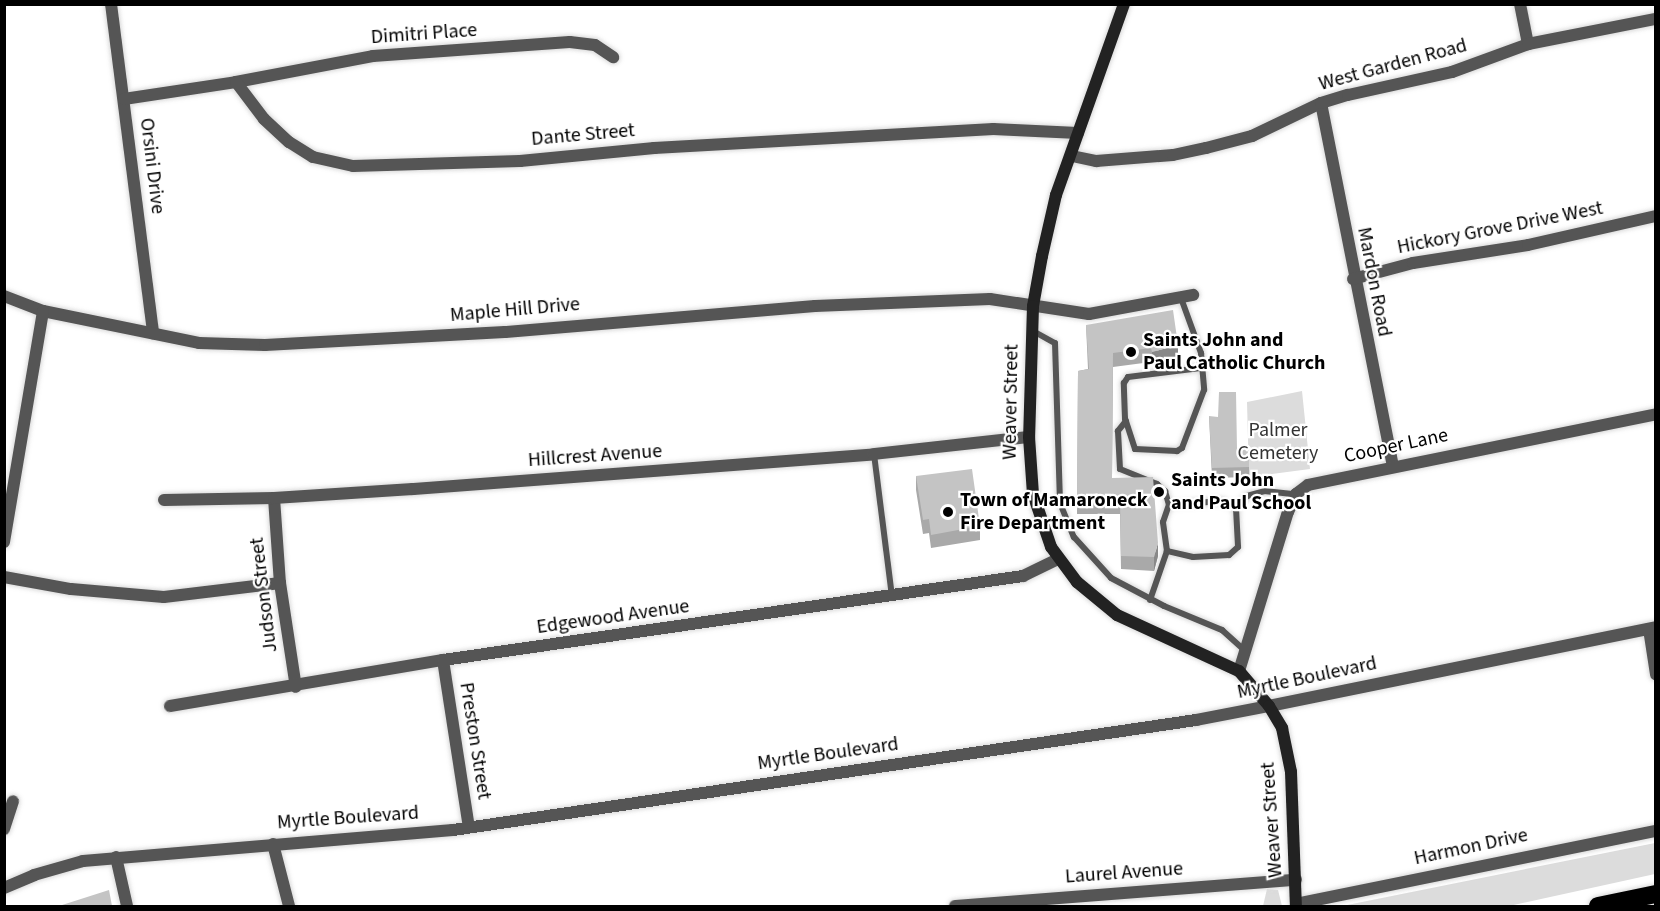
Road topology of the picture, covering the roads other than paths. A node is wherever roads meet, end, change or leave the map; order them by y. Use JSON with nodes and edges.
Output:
{"nodes":[{"id":1,"x":111,"y":4,"type":"edge"},
{"id":2,"x":1124,"y":4,"type":"edge"},
{"id":3,"x":1520,"y":4,"type":"edge"},
{"id":4,"x":1656,"y":19,"type":"edge"},
{"id":5,"x":1528,"y":44,"type":"junction"},
{"id":6,"x":613,"y":57,"type":"dead end"},
{"id":7,"x":236,"y":82,"type":"junction"},
{"id":8,"x":124,"y":99,"type":"junction"},
{"id":9,"x":1321,"y":103,"type":"junction"},
{"id":10,"x":1078,"y":133,"type":"junction"},
{"id":11,"x":1072,"y":156,"type":"junction"},
{"id":12,"x":1656,"y":216,"type":"edge"},
{"id":13,"x":1353,"y":279,"type":"junction"},
{"id":14,"x":4,"y":296,"type":"edge"},
{"id":15,"x":1187,"y":296,"type":"joint"},
{"id":16,"x":1034,"y":306,"type":"junction"},
{"id":17,"x":43,"y":311,"type":"junction"},
{"id":18,"x":1033,"y":331,"type":"junction"},
{"id":19,"x":153,"y":333,"type":"junction"},
{"id":20,"x":1200,"y":368,"type":"junction"},
{"id":21,"x":1656,"y":414,"type":"edge"},
{"id":22,"x":1126,"y":422,"type":"junction"},
{"id":23,"x":1029,"y":437,"type":"junction"},
{"id":24,"x":874,"y":454,"type":"junction"},
{"id":25,"x":1393,"y":467,"type":"junction"},
{"id":26,"x":1296,"y":494,"type":"junction"},
{"id":27,"x":274,"y":498,"type":"junction"},
{"id":28,"x":164,"y":500,"type":"dead end"},
{"id":29,"x":1169,"y":505,"type":"junction"},
{"id":30,"x":1236,"y":508,"type":"junction"},
{"id":31,"x":4,"y":542,"type":"edge"},
{"id":32,"x":1167,"y":551,"type":"junction"},
{"id":33,"x":1058,"y":560,"type":"junction"},
{"id":34,"x":4,"y":577,"type":"edge"},
{"id":35,"x":280,"y":583,"type":"junction"},
{"id":36,"x":892,"y":596,"type":"junction"},
{"id":37,"x":1150,"y":600,"type":"junction"},
{"id":38,"x":1653,"y":628,"type":"edge"},
{"id":39,"x":1245,"y":651,"type":"junction"},
{"id":40,"x":443,"y":660,"type":"junction"},
{"id":41,"x":1239,"y":671,"type":"junction"},
{"id":42,"x":1656,"y":674,"type":"edge"},
{"id":43,"x":296,"y":687,"type":"junction"},
{"id":44,"x":170,"y":706,"type":"dead end"},
{"id":45,"x":1269,"y":706,"type":"junction"},
{"id":46,"x":13,"y":801,"type":"dead end"},
{"id":47,"x":469,"y":827,"type":"junction"},
{"id":48,"x":4,"y":829,"type":"edge"},
{"id":49,"x":1656,"y":831,"type":"edge"},
{"id":50,"x":273,"y":844,"type":"junction"},
{"id":51,"x":116,"y":856,"type":"junction"},
{"id":52,"x":1296,"y":880,"type":"junction"},
{"id":53,"x":4,"y":888,"type":"edge"},
{"id":54,"x":1656,"y":894,"type":"edge"},
{"id":55,"x":1296,"y":905,"type":"edge"},
{"id":56,"x":127,"y":906,"type":"edge"},
{"id":57,"x":289,"y":906,"type":"edge"},
{"id":58,"x":956,"y":906,"type":"edge"},
{"id":59,"x":1598,"y":906,"type":"edge"}],
"edges":[{"from":1,"to":8,"type":"street","name":"Orsini Drive"},
{"from":2,"to":10,"type":"main road","name":"Weaver Street"},
{"from":3,"to":5,"type":"street"},
{"from":4,"to":5,"type":"street","name":"West Garden Road"},
{"from":5,"to":9,"type":"street","name":"West Garden Road"},
{"from":6,"to":7,"type":"street","name":"Dimitri Place"},
{"from":7,"to":8,"type":"street"},
{"from":7,"to":10,"type":"street","name":"Dante Street"},
{"from":8,"to":19,"type":"street","name":"Orsini Drive"},
{"from":9,"to":11,"type":"street","name":"West Garden Road"},
{"from":9,"to":13,"type":"street","name":"Mardon Road"},
{"from":10,"to":11,"type":"main road","name":"Weaver Street"},
{"from":11,"to":16,"type":"main road","name":"Weaver Street"},
{"from":12,"to":13,"type":"street","name":"Hickory Grove Drive West"},
{"from":13,"to":25,"type":"street","name":"Mardon Road"},
{"from":14,"to":17,"type":"street","name":"Maple Hill Drive"},
{"from":15,"to":16,"type":"street","name":"Maple Hill Drive"},
{"from":15,"to":20,"type":"lane"},
{"from":16,"to":18,"type":"main road","name":"Weaver Street"},
{"from":16,"to":19,"type":"street","name":"Maple Hill Drive"},
{"from":17,"to":19,"type":"street","name":"Maple Hill Drive"},
{"from":17,"to":31,"type":"street"},
{"from":18,"to":23,"type":"main road","name":"Weaver Street"},
{"from":18,"to":37,"type":"lane"},
{"from":20,"to":22,"type":"lane"},
{"from":20,"to":22,"type":"lane"},
{"from":21,"to":25,"type":"street","name":"Cooper Lane"},
{"from":22,"to":29,"type":"lane"},
{"from":23,"to":24,"type":"street","name":"Hillcrest Avenue"},
{"from":23,"to":33,"type":"main road","name":"Weaver Street"},
{"from":24,"to":27,"type":"street","name":"Hillcrest Avenue"},
{"from":24,"to":36,"type":"lane"},
{"from":25,"to":26,"type":"street","name":"Cooper Lane"},
{"from":26,"to":30,"type":"lane"},
{"from":26,"to":39,"type":"street"},
{"from":27,"to":28,"type":"street","name":"Hillcrest Avenue"},
{"from":27,"to":35,"type":"street","name":"Judson Street"},
{"from":29,"to":30,"type":"lane"},
{"from":29,"to":32,"type":"lane"},
{"from":30,"to":32,"type":"lane"},
{"from":32,"to":37,"type":"lane"},
{"from":33,"to":36,"type":"street","name":"Edgewood Avenue"},
{"from":33,"to":41,"type":"main road","name":"Weaver Street"},
{"from":34,"to":35,"type":"street"},
{"from":35,"to":43,"type":"street","name":"Judson Street"},
{"from":36,"to":40,"type":"street","name":"Edgewood Avenue"},
{"from":37,"to":39,"type":"lane"},
{"from":38,"to":42,"type":"street"},
{"from":38,"to":45,"type":"street","name":"Myrtle Boulevard"},
{"from":39,"to":41,"type":"street"},
{"from":40,"to":43,"type":"street","name":"Edgewood Avenue"},
{"from":40,"to":47,"type":"street","name":"Preston Street"},
{"from":41,"to":45,"type":"main road","name":"Weaver Street"},
{"from":43,"to":44,"type":"street","name":"Edgewood Avenue"},
{"from":45,"to":47,"type":"street","name":"Myrtle Boulevard"},
{"from":45,"to":52,"type":"main road","name":"Weaver Street"},
{"from":46,"to":48,"type":"street"},
{"from":47,"to":50,"type":"street","name":"Myrtle Boulevard"},
{"from":49,"to":55,"type":"street","name":"Harmon Drive"},
{"from":50,"to":51,"type":"street","name":"Myrtle Boulevard"},
{"from":50,"to":57,"type":"street"},
{"from":51,"to":53,"type":"street","name":"Myrtle Boulevard"},
{"from":51,"to":56,"type":"street"},
{"from":52,"to":55,"type":"main road","name":"Weaver Street"},
{"from":52,"to":58,"type":"street","name":"Laurel Avenue"},
{"from":54,"to":59,"type":"highway"}]}
